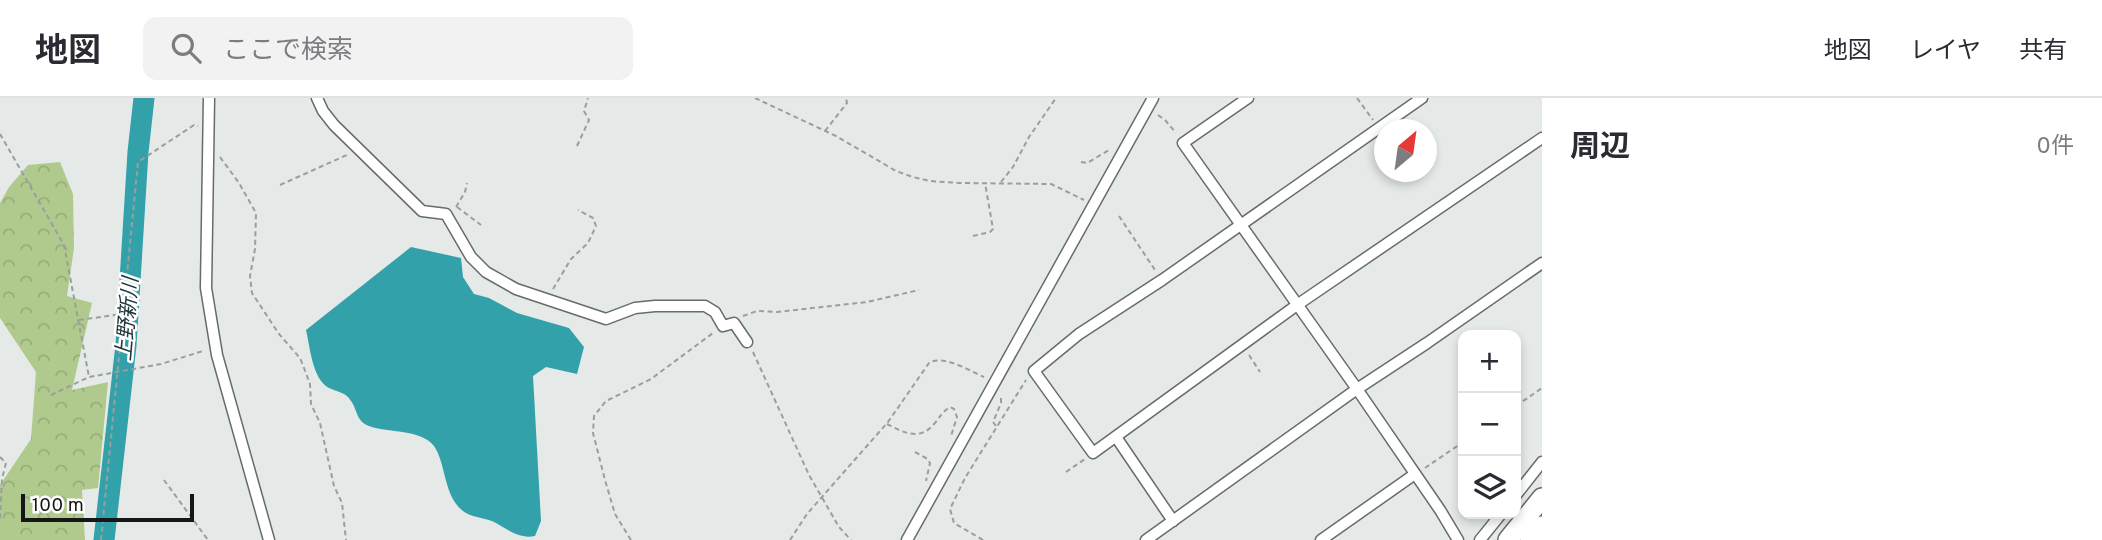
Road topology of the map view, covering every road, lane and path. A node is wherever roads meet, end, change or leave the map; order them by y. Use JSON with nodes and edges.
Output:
{"nodes":[{"id":1,"x":209,"y":98,"type":"edge"},
{"id":2,"x":317,"y":98,"type":"edge"},
{"id":3,"x":588,"y":98,"type":"edge"},
{"id":4,"x":755,"y":98,"type":"edge"},
{"id":5,"x":846,"y":98,"type":"edge"},
{"id":6,"x":1056,"y":98,"type":"edge"},
{"id":7,"x":1248,"y":98,"type":"edge"},
{"id":8,"x":1357,"y":98,"type":"edge"},
{"id":9,"x":1422,"y":98,"type":"edge"},
{"id":10,"x":1150,"y":103,"type":"edge"},
{"id":11,"x":1394,"y":119,"type":"edge"},
{"id":12,"x":1374,"y":121,"type":"edge"},
{"id":13,"x":208,"y":129,"type":"junction"},
{"id":14,"x":825,"y":132,"type":"junction"},
{"id":15,"x":1374,"y":133,"type":"edge"},
{"id":16,"x":0,"y":134,"type":"edge"},
{"id":17,"x":1542,"y":138,"type":"edge"},
{"id":18,"x":1183,"y":143,"type":"junction"},
{"id":19,"x":577,"y":146,"type":"dead end"},
{"id":20,"x":1114,"y":146,"type":"dead end"},
{"id":21,"x":359,"y":149,"type":"junction"},
{"id":22,"x":208,"y":150,"type":"junction"},
{"id":23,"x":1082,"y":162,"type":"dead end"},
{"id":24,"x":467,"y":183,"type":"dead end"},
{"id":25,"x":985,"y":183,"type":"junction"},
{"id":26,"x":1000,"y":183,"type":"junction"},
{"id":27,"x":280,"y":185,"type":"dead end"},
{"id":28,"x":1093,"y":205,"type":"junction"},
{"id":29,"x":456,"y":206,"type":"junction"},
{"id":30,"x":578,"y":210,"type":"dead end"},
{"id":31,"x":446,"y":214,"type":"junction"},
{"id":32,"x":1119,"y":216,"type":"dead end"},
{"id":33,"x":1242,"y":223,"type":"junction"},
{"id":34,"x":481,"y":225,"type":"dead end"},
{"id":35,"x":973,"y":236,"type":"dead end"},
{"id":36,"x":1542,"y":262,"type":"edge"},
{"id":37,"x":1162,"y":280,"type":"junction"},
{"id":38,"x":919,"y":290,"type":"dead end"},
{"id":39,"x":541,"y":298,"type":"junction"},
{"id":40,"x":1297,"y":305,"type":"junction"},
{"id":41,"x":123,"y":314,"type":"junction"},
{"id":42,"x":78,"y":320,"type":"junction"},
{"id":43,"x":734,"y":323,"type":"junction"},
{"id":44,"x":723,"y":326,"type":"junction"},
{"id":45,"x":747,"y":342,"type":"joint"},
{"id":46,"x":1242,"y":346,"type":"junction"},
{"id":47,"x":216,"y":347,"type":"junction"},
{"id":48,"x":1034,"y":371,"type":"junction"},
{"id":49,"x":1260,"y":372,"type":"dead end"},
{"id":50,"x":117,"y":373,"type":"junction"},
{"id":51,"x":89,"y":377,"type":"junction"},
{"id":52,"x":995,"y":380,"type":"junction"},
{"id":53,"x":1542,"y":388,"type":"edge"},
{"id":54,"x":1357,"y":389,"type":"junction"},
{"id":55,"x":51,"y":395,"type":"dead end"},
{"id":56,"x":1521,"y":403,"type":"edge"},
{"id":57,"x":886,"y":424,"type":"junction"},
{"id":58,"x":997,"y":427,"type":"junction"},
{"id":59,"x":1116,"y":437,"type":"junction"},
{"id":60,"x":950,"y":440,"type":"dead end"},
{"id":61,"x":1458,"y":445,"type":"edge"},
{"id":62,"x":915,"y":452,"type":"dead end"},
{"id":63,"x":1093,"y":453,"type":"junction"},
{"id":64,"x":0,"y":457,"type":"edge"},
{"id":65,"x":1542,"y":462,"type":"edge"},
{"id":66,"x":1066,"y":472,"type":"dead end"},
{"id":67,"x":1415,"y":474,"type":"junction"},
{"id":68,"x":164,"y":480,"type":"dead end"},
{"id":69,"x":1521,"y":489,"type":"edge"},
{"id":70,"x":822,"y":496,"type":"junction"},
{"id":71,"x":1542,"y":498,"type":"edge"},
{"id":72,"x":927,"y":501,"type":"junction"},
{"id":73,"x":0,"y":519,"type":"edge"},
{"id":74,"x":1497,"y":519,"type":"edge"},
{"id":75,"x":1173,"y":521,"type":"junction"},
{"id":76,"x":1542,"y":526,"type":"edge"},
{"id":77,"x":101,"y":540,"type":"edge"},
{"id":78,"x":208,"y":540,"type":"edge"},
{"id":79,"x":269,"y":540,"type":"edge"},
{"id":80,"x":346,"y":540,"type":"edge"},
{"id":81,"x":631,"y":540,"type":"edge"},
{"id":82,"x":790,"y":540,"type":"edge"},
{"id":83,"x":851,"y":540,"type":"edge"},
{"id":84,"x":907,"y":540,"type":"edge"},
{"id":85,"x":983,"y":540,"type":"edge"},
{"id":86,"x":1146,"y":540,"type":"edge"},
{"id":87,"x":1321,"y":540,"type":"edge"},
{"id":88,"x":1458,"y":540,"type":"edge"},
{"id":89,"x":1480,"y":540,"type":"edge"},
{"id":90,"x":1508,"y":540,"type":"edge"},
{"id":91,"x":1530,"y":540,"type":"edge"}],
"edges":[{"from":1,"to":13,"type":"street"},
{"from":2,"to":21,"type":"street"},
{"from":3,"to":19,"type":"path"},
{"from":4,"to":14,"type":"path"},
{"from":5,"to":14,"type":"path"},
{"from":6,"to":26,"type":"path"},
{"from":7,"to":18,"type":"street"},
{"from":8,"to":12,"type":"path"},
{"from":9,"to":11,"type":"street"},
{"from":10,"to":18,"type":"path"},
{"from":10,"to":28,"type":"street"},
{"from":13,"to":22,"type":"street"},
{"from":13,"to":41,"type":"path"},
{"from":14,"to":25,"type":"path"},
{"from":15,"to":33,"type":"street"},
{"from":16,"to":42,"type":"path"},
{"from":17,"to":40,"type":"street"},
{"from":18,"to":33,"type":"street"},
{"from":20,"to":23,"type":"path"},
{"from":21,"to":27,"type":"path"},
{"from":21,"to":31,"type":"street"},
{"from":22,"to":47,"type":"street"},
{"from":22,"to":80,"type":"path"},
{"from":24,"to":29,"type":"path"},
{"from":25,"to":26,"type":"path"},
{"from":25,"to":35,"type":"path"},
{"from":26,"to":28,"type":"path"},
{"from":28,"to":52,"type":"street"},
{"from":29,"to":31,"type":"path"},
{"from":29,"to":34,"type":"path"},
{"from":30,"to":39,"type":"path"},
{"from":31,"to":39,"type":"street"},
{"from":32,"to":37,"type":"path"},
{"from":33,"to":37,"type":"street"},
{"from":33,"to":40,"type":"street"},
{"from":36,"to":54,"type":"street"},
{"from":37,"to":48,"type":"street"},
{"from":38,"to":43,"type":"path"},
{"from":39,"to":44,"type":"street"},
{"from":40,"to":46,"type":"street"},
{"from":40,"to":54,"type":"street"},
{"from":41,"to":42,"type":"path"},
{"from":41,"to":50,"type":"path"},
{"from":42,"to":51,"type":"path"},
{"from":43,"to":44,"type":"street"},
{"from":43,"to":45,"type":"street"},
{"from":44,"to":81,"type":"path"},
{"from":45,"to":70,"type":"path"},
{"from":46,"to":49,"type":"path"},
{"from":46,"to":59,"type":"street"},
{"from":47,"to":50,"type":"path"},
{"from":47,"to":79,"type":"street"},
{"from":48,"to":58,"type":"path"},
{"from":48,"to":63,"type":"street"},
{"from":50,"to":51,"type":"path"},
{"from":50,"to":77,"type":"path"},
{"from":51,"to":55,"type":"path"},
{"from":52,"to":57,"type":"path"},
{"from":52,"to":58,"type":"path"},
{"from":52,"to":72,"type":"street"},
{"from":53,"to":56,"type":"path"},
{"from":54,"to":67,"type":"street"},
{"from":54,"to":75,"type":"street"},
{"from":57,"to":60,"type":"path"},
{"from":57,"to":70,"type":"path"},
{"from":58,"to":85,"type":"path"},
{"from":59,"to":63,"type":"street"},
{"from":59,"to":75,"type":"street"},
{"from":61,"to":67,"type":"path"},
{"from":62,"to":72,"type":"path"},
{"from":63,"to":66,"type":"path"},
{"from":64,"to":73,"type":"path"},
{"from":65,"to":69,"type":"street"},
{"from":67,"to":87,"type":"street"},
{"from":67,"to":88,"type":"street"},
{"from":68,"to":78,"type":"path"},
{"from":70,"to":82,"type":"path"},
{"from":70,"to":83,"type":"path"},
{"from":71,"to":90,"type":"highway"},
{"from":72,"to":84,"type":"street"},
{"from":74,"to":89,"type":"street"},
{"from":75,"to":86,"type":"street"},
{"from":76,"to":91,"type":"highway"}]}
